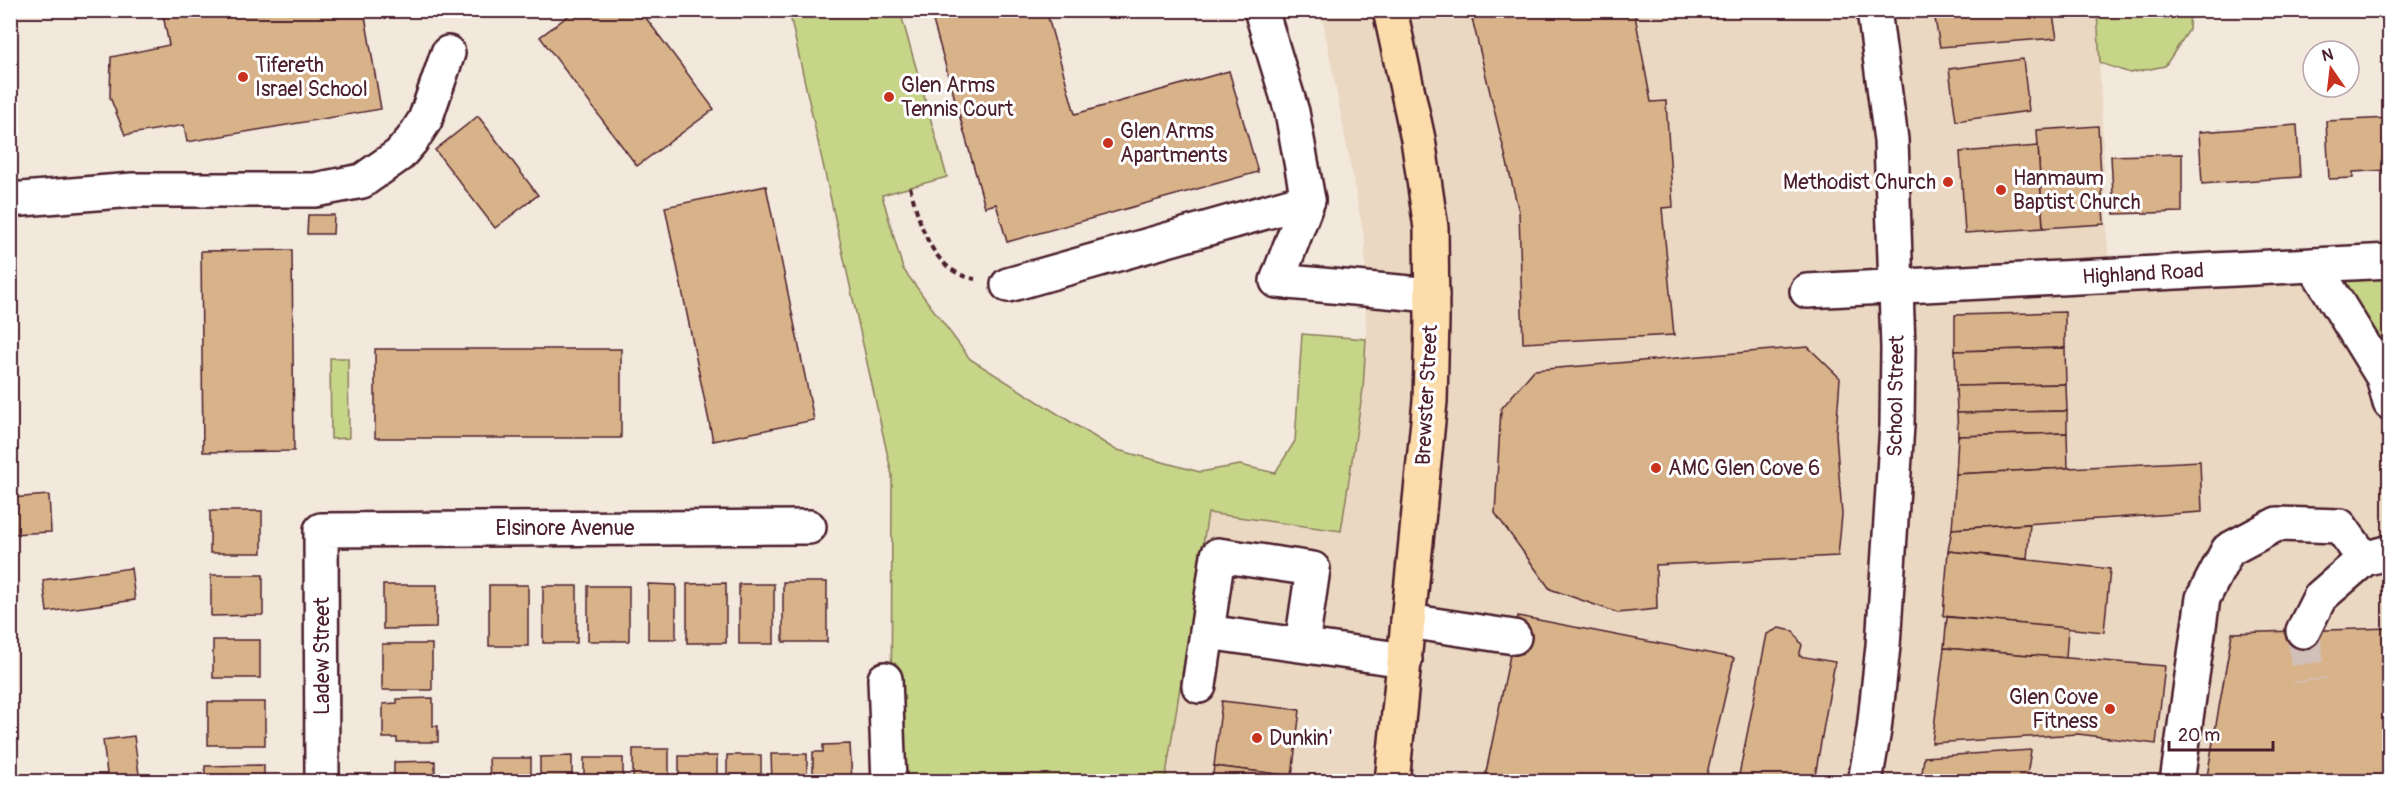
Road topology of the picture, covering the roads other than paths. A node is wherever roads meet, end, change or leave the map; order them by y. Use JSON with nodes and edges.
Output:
{"nodes":[{"id":1,"x":1261,"y":10,"type":"edge"},
{"id":2,"x":1390,"y":10,"type":"edge"},
{"id":3,"x":1874,"y":10,"type":"edge"},
{"id":4,"x":448,"y":53,"type":"dead end"},
{"id":5,"x":10,"y":200,"type":"edge"},
{"id":6,"x":1308,"y":200,"type":"junction"},
{"id":7,"x":2390,"y":261,"type":"edge"},
{"id":8,"x":2314,"y":265,"type":"junction"},
{"id":9,"x":1008,"y":285,"type":"road end"},
{"id":10,"x":1896,"y":287,"type":"junction"},
{"id":11,"x":1807,"y":291,"type":"dead end"},
{"id":12,"x":1431,"y":295,"type":"junction"},
{"id":13,"x":2390,"y":403,"type":"edge"},
{"id":14,"x":809,"y":527,"type":"dead end"},
{"id":15,"x":321,"y":530,"type":"joint"},
{"id":16,"x":2377,"y":556,"type":"edge"},
{"id":17,"x":1408,"y":621,"type":"junction"},
{"id":18,"x":2303,"y":631,"type":"tunnel mouth"},
{"id":19,"x":1207,"y":632,"type":"junction"},
{"id":20,"x":1514,"y":637,"type":"dead end"},
{"id":21,"x":1302,"y":644,"type":"junction"},
{"id":22,"x":1405,"y":660,"type":"junction"},
{"id":23,"x":885,"y":679,"type":"dead end"},
{"id":24,"x":1199,"y":686,"type":"dead end"},
{"id":25,"x":322,"y":782,"type":"edge"},
{"id":26,"x":889,"y":782,"type":"edge"},
{"id":27,"x":1392,"y":782,"type":"edge"},
{"id":28,"x":1865,"y":782,"type":"edge"},
{"id":29,"x":2177,"y":782,"type":"edge"}],
"edges":[{"from":1,"to":6,"type":"street"},
{"from":2,"to":12,"type":"main road","name":"Brewster Street"},
{"from":3,"to":10,"type":"street","name":"School Street"},
{"from":4,"to":5,"type":"street"},
{"from":6,"to":9,"type":"street"},
{"from":6,"to":12,"type":"street"},
{"from":7,"to":8,"type":"street","name":"Highland Road"},
{"from":8,"to":10,"type":"street","name":"Highland Road"},
{"from":8,"to":13,"type":"street"},
{"from":10,"to":11,"type":"street","name":"Highland Road"},
{"from":10,"to":28,"type":"street","name":"School Street"},
{"from":12,"to":17,"type":"main road","name":"Brewster Street"},
{"from":14,"to":15,"type":"street","name":"Elsinore Avenue"},
{"from":15,"to":25,"type":"street","name":"Ladew Street"},
{"from":16,"to":18,"type":"street"},
{"from":16,"to":29,"type":"street"},
{"from":17,"to":20,"type":"street"},
{"from":17,"to":22,"type":"main road","name":"Brewster Street"},
{"from":19,"to":21,"type":"street"},
{"from":19,"to":21,"type":"street"},
{"from":19,"to":24,"type":"street"},
{"from":21,"to":22,"type":"street"},
{"from":22,"to":27,"type":"main road","name":"Brewster Street"},
{"from":23,"to":26,"type":"street"}]}
